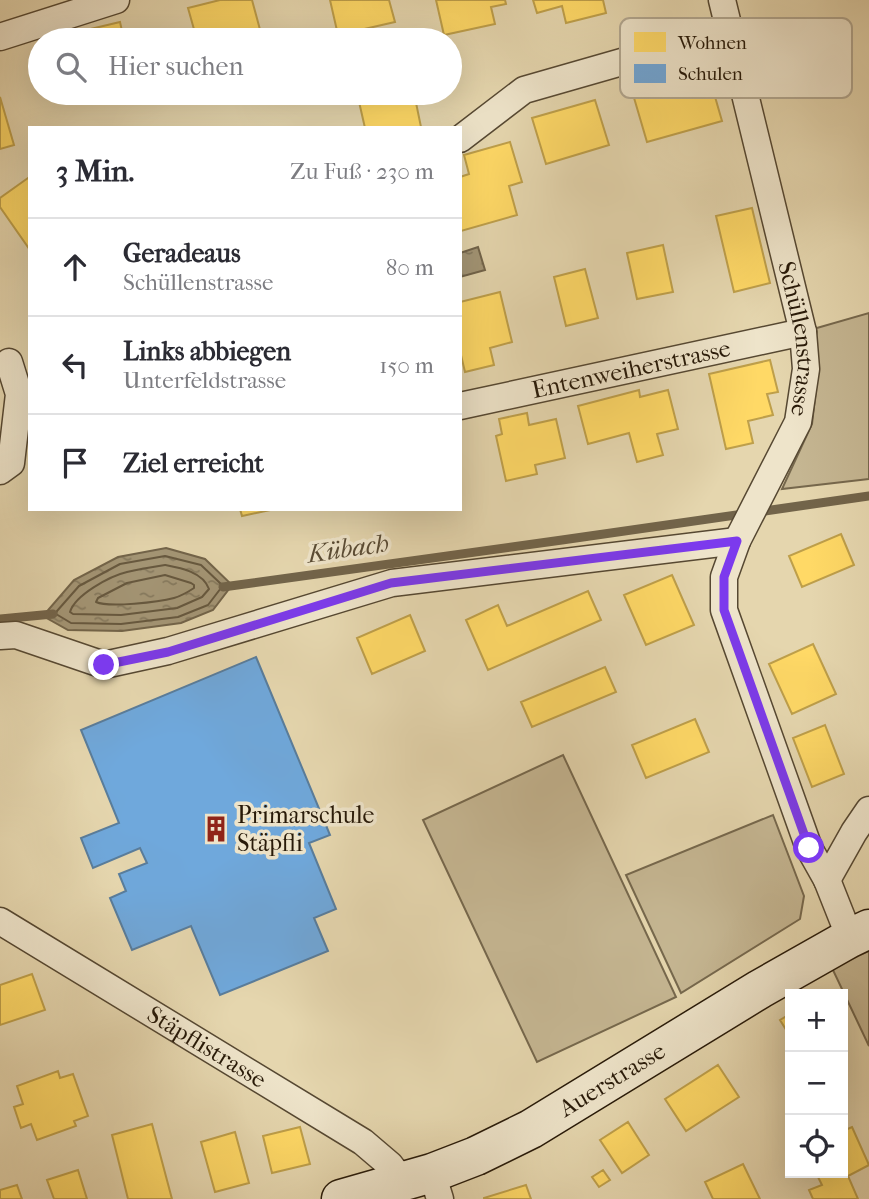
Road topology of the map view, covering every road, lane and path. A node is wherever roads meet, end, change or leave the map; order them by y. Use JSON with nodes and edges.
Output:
{"nodes":[{"id":1,"x":116,"y":0,"type":"edge"},
{"id":2,"x":722,"y":0,"type":"edge"},
{"id":3,"x":726,"y":18,"type":"edge"},
{"id":4,"x":28,"y":28,"type":"edge"},
{"id":5,"x":28,"y":28,"type":"edge"},
{"id":6,"x":0,"y":37,"type":"edge"},
{"id":7,"x":620,"y":63,"type":"edge"},
{"id":8,"x":746,"y":98,"type":"edge"},
{"id":9,"x":462,"y":137,"type":"edge"},
{"id":10,"x":803,"y":332,"type":"junction"},
{"id":11,"x":9,"y":362,"type":"dead end"},
{"id":12,"x":462,"y":406,"type":"edge"},
{"id":13,"x":0,"y":471,"type":"edge"},
{"id":14,"x":739,"y":535,"type":"junction"},
{"id":15,"x":0,"y":636,"type":"edge"},
{"id":16,"x":869,"y":810,"type":"edge"},
{"id":17,"x":827,"y":880,"type":"junction"},
{"id":18,"x":0,"y":921,"type":"edge"},
{"id":19,"x":859,"y":933,"type":"edge"},
{"id":20,"x":425,"y":1184,"type":"edge"},
{"id":21,"x":341,"y":1199,"type":"edge"}],
"edges":[{"from":1,"to":4,"type":"street"},
{"from":2,"to":3,"type":"street","name":"Schüllenstrasse"},
{"from":5,"to":6,"type":"street"},
{"from":7,"to":9,"type":"street"},
{"from":8,"to":10,"type":"street","name":"Schüllenstrasse"},
{"from":10,"to":12,"type":"street","name":"Entenweiherstrasse"},
{"from":10,"to":14,"type":"street","name":"Schüllenstrasse"},
{"from":11,"to":13,"type":"street"},
{"from":14,"to":15,"type":"street"},
{"from":14,"to":17,"type":"street","name":"Schüllenstrasse"},
{"from":16,"to":17,"type":"street"},
{"from":17,"to":19,"type":"street","name":"Schüllenstrasse"},
{"from":18,"to":20,"type":"street","name":"Stäpflistrasse"},
{"from":19,"to":20,"type":"main road","name":"Auerstrasse"},
{"from":20,"to":21,"type":"main road","name":"Auerstrasse"}]}
